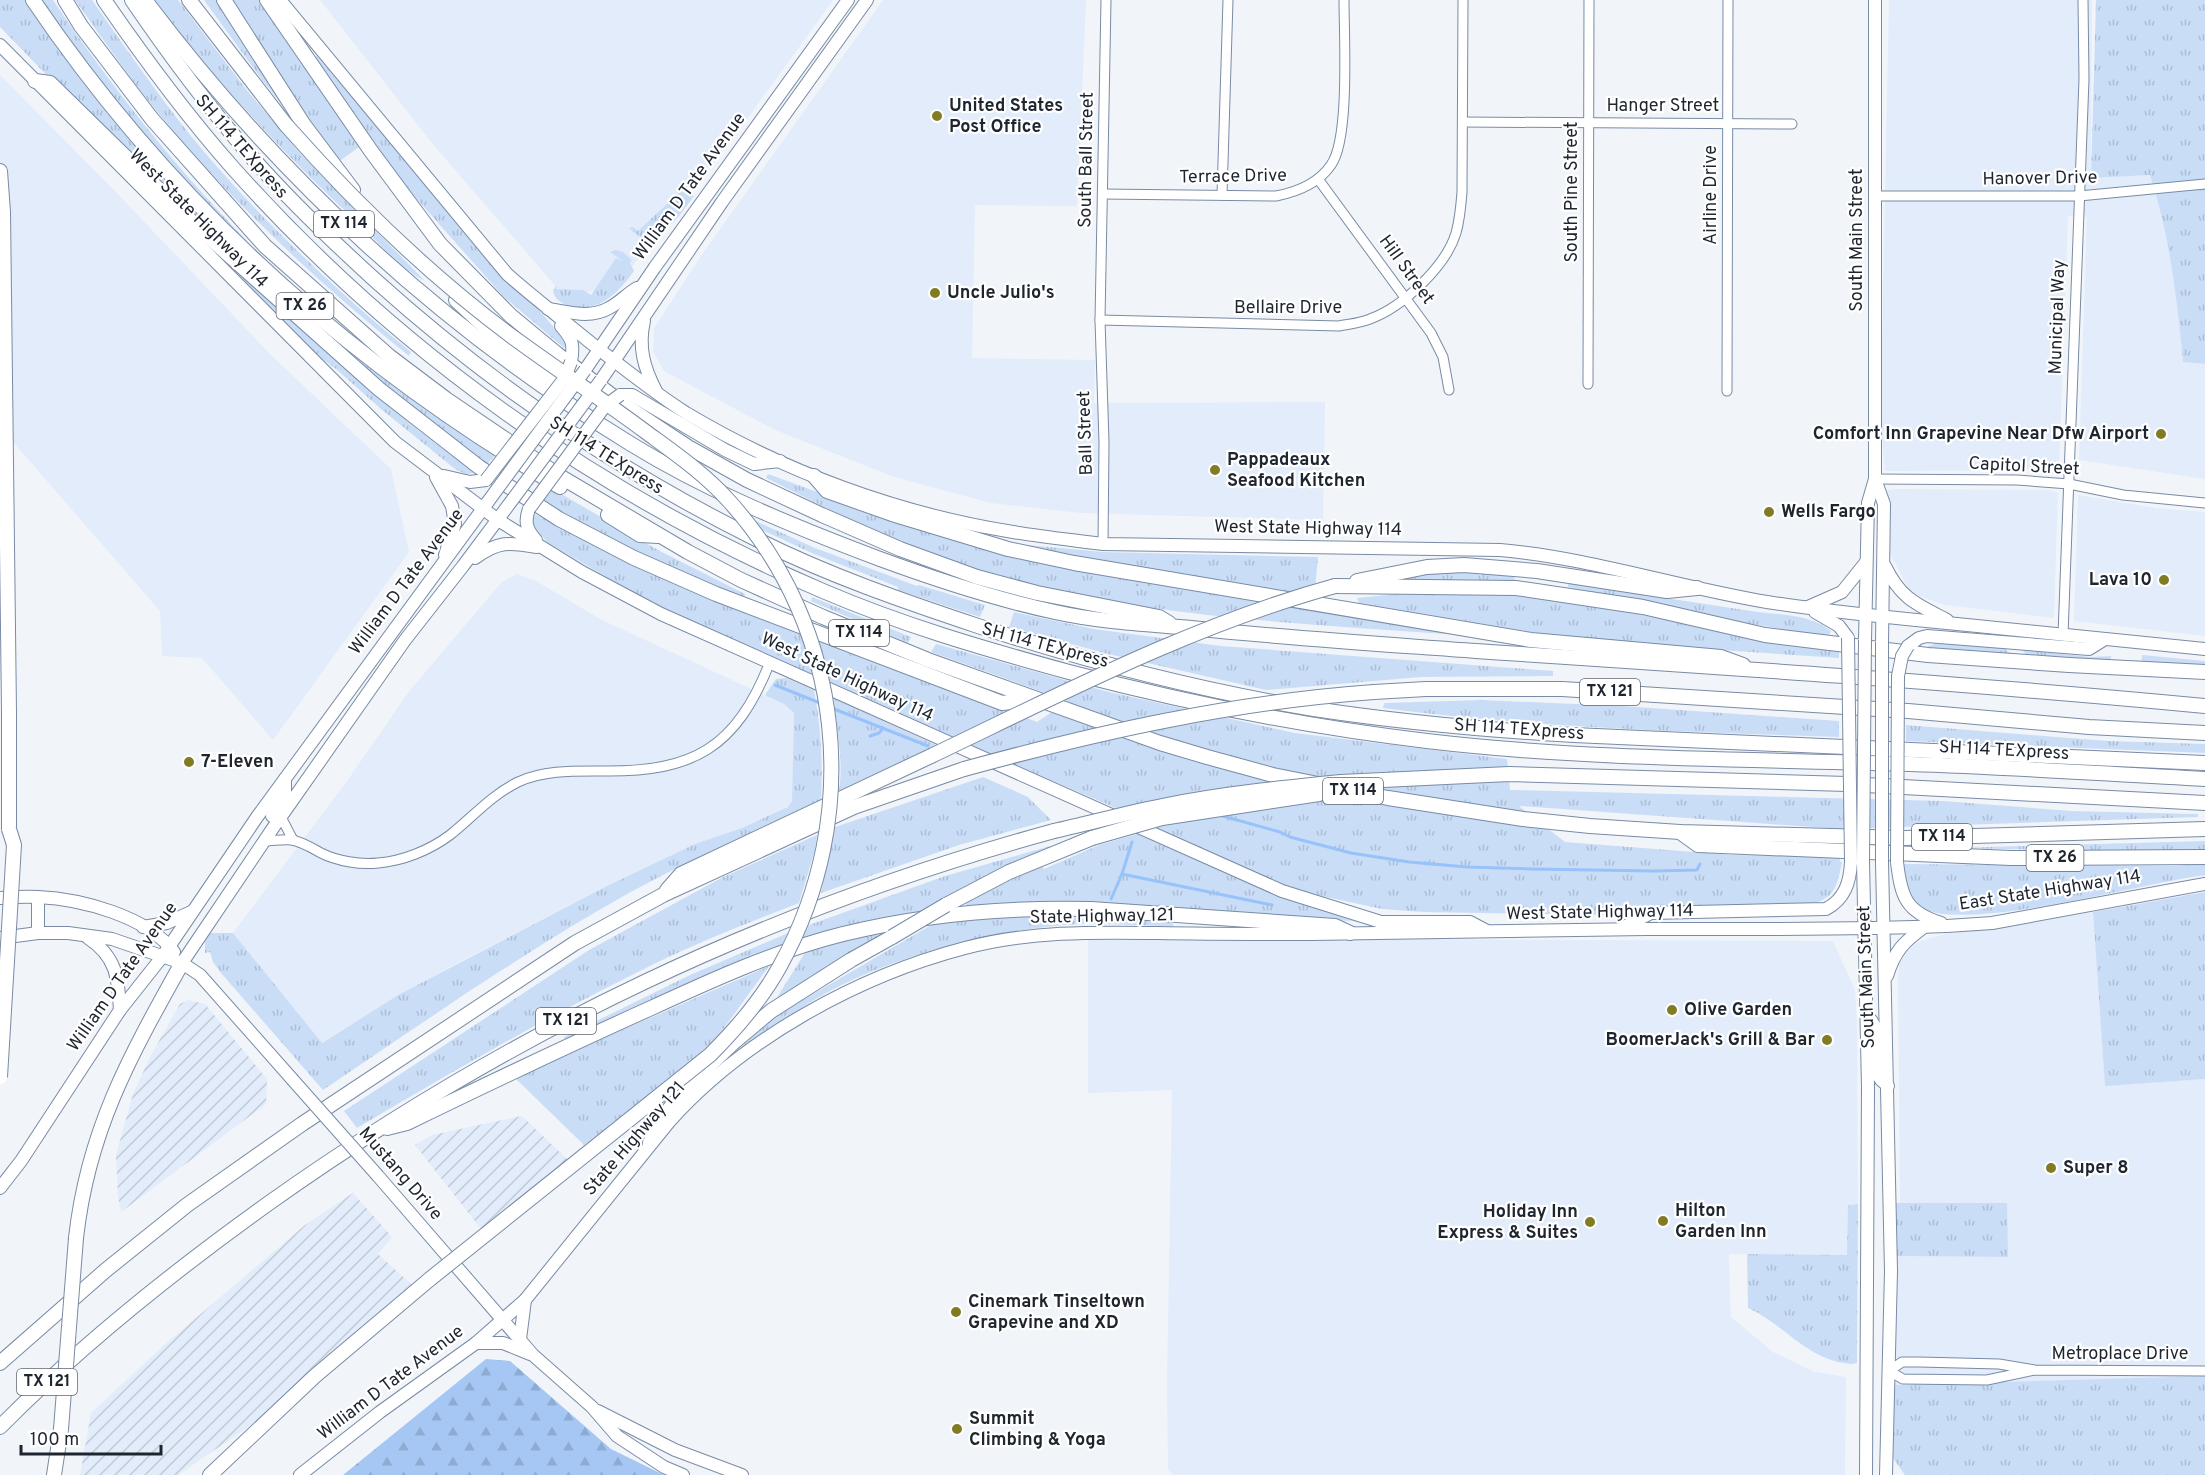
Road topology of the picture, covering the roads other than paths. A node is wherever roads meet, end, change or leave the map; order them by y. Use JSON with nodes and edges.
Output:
{"nodes":[{"id":1,"x":33,"y":0,"type":"edge"},
{"id":2,"x":65,"y":0,"type":"edge"},
{"id":3,"x":104,"y":0,"type":"edge"},
{"id":4,"x":132,"y":0,"type":"edge"},
{"id":5,"x":145,"y":0,"type":"edge"},
{"id":6,"x":189,"y":0,"type":"edge"},
{"id":7,"x":224,"y":0,"type":"edge"},
{"id":8,"x":267,"y":0,"type":"edge"},
{"id":9,"x":280,"y":0,"type":"edge"},
{"id":10,"x":1106,"y":0,"type":"edge"},
{"id":11,"x":1228,"y":0,"type":"edge"},
{"id":12,"x":1344,"y":0,"type":"edge"},
{"id":13,"x":1463,"y":0,"type":"edge"},
{"id":14,"x":1589,"y":0,"type":"edge"},
{"id":15,"x":1728,"y":0,"type":"edge"},
{"id":16,"x":1875,"y":0,"type":"edge"},
{"id":17,"x":2083,"y":0,"type":"edge"},
{"id":18,"x":857,"y":2,"type":"edge"},
{"id":19,"x":196,"y":6,"type":"edge"},
{"id":20,"x":0,"y":45,"type":"edge"},
{"id":21,"x":35,"y":81,"type":"junction"},
{"id":22,"x":1463,"y":122,"type":"junction"},
{"id":23,"x":1589,"y":122,"type":"junction"},
{"id":24,"x":1728,"y":123,"type":"junction"},
{"id":25,"x":1792,"y":124,"type":"dead end"},
{"id":26,"x":0,"y":171,"type":"edge"},
{"id":27,"x":1318,"y":179,"type":"junction"},
{"id":28,"x":2205,"y":184,"type":"edge"},
{"id":29,"x":708,"y":192,"type":"junction"},
{"id":30,"x":1103,"y":194,"type":"junction"},
{"id":31,"x":1222,"y":195,"type":"junction"},
{"id":32,"x":1875,"y":196,"type":"junction"},
{"id":33,"x":2079,"y":196,"type":"junction"},
{"id":34,"x":722,"y":202,"type":"junction"},
{"id":35,"x":643,"y":284,"type":"junction"},
{"id":36,"x":1406,"y":298,"type":"junction"},
{"id":37,"x":547,"y":309,"type":"junction"},
{"id":38,"x":646,"y":313,"type":"junction"},
{"id":39,"x":1100,"y":320,"type":"junction"},
{"id":40,"x":599,"y":349,"type":"junction"},
{"id":41,"x":614,"y":361,"type":"junction"},
{"id":42,"x":1588,"y":384,"type":"dead end"},
{"id":43,"x":1449,"y":390,"type":"dead end"},
{"id":44,"x":1727,"y":391,"type":"dead end"},
{"id":45,"x":658,"y":394,"type":"junction"},
{"id":46,"x":579,"y":411,"type":"junction"},
{"id":47,"x":782,"y":461,"type":"junction"},
{"id":48,"x":434,"y":473,"type":"junction"},
{"id":49,"x":814,"y":476,"type":"junction"},
{"id":50,"x":1875,"y":479,"type":"junction"},
{"id":51,"x":2068,"y":484,"type":"junction"},
{"id":52,"x":2205,"y":503,"type":"edge"},
{"id":53,"x":484,"y":509,"type":"junction"},
{"id":54,"x":498,"y":520,"type":"junction"},
{"id":55,"x":661,"y":536,"type":"junction"},
{"id":56,"x":1103,"y":544,"type":"junction"},
{"id":57,"x":544,"y":548,"type":"junction"},
{"id":58,"x":1867,"y":561,"type":"junction"},
{"id":59,"x":1884,"y":562,"type":"junction"},
{"id":60,"x":442,"y":565,"type":"junction"},
{"id":61,"x":463,"y":566,"type":"junction"},
{"id":62,"x":1335,"y":586,"type":"junction"},
{"id":63,"x":1697,"y":588,"type":"junction"},
{"id":64,"x":1806,"y":608,"type":"junction"},
{"id":65,"x":1865,"y":615,"type":"junction"},
{"id":66,"x":1881,"y":618,"type":"junction"},
{"id":67,"x":1953,"y":623,"type":"junction"},
{"id":68,"x":1176,"y":627,"type":"junction"},
{"id":69,"x":393,"y":631,"type":"junction"},
{"id":70,"x":2063,"y":634,"type":"junction"},
{"id":71,"x":2105,"y":639,"type":"junction"},
{"id":72,"x":2205,"y":649,"type":"edge"},
{"id":73,"x":770,"y":662,"type":"junction"},
{"id":74,"x":1759,"y":671,"type":"junction"},
{"id":75,"x":2205,"y":672,"type":"edge"},
{"id":76,"x":368,"y":693,"type":"junction"},
{"id":77,"x":1037,"y":700,"type":"junction"},
{"id":78,"x":2205,"y":706,"type":"edge"},
{"id":79,"x":2205,"y":733,"type":"edge"},
{"id":80,"x":2205,"y":763,"type":"edge"},
{"id":81,"x":2205,"y":778,"type":"edge"},
{"id":82,"x":285,"y":779,"type":"junction"},
{"id":83,"x":1341,"y":782,"type":"junction"},
{"id":84,"x":2205,"y":803,"type":"edge"},
{"id":85,"x":281,"y":817,"type":"junction"},
{"id":86,"x":273,"y":828,"type":"junction"},
{"id":87,"x":9,"y":829,"type":"junction"},
{"id":88,"x":2205,"y":829,"type":"edge"},
{"id":89,"x":1680,"y":832,"type":"junction"},
{"id":90,"x":293,"y":840,"type":"junction"},
{"id":91,"x":264,"y":841,"type":"junction"},
{"id":92,"x":2205,"y":857,"type":"edge"},
{"id":93,"x":1857,"y":862,"type":"junction"},
{"id":94,"x":2205,"y":884,"type":"edge"},
{"id":95,"x":663,"y":895,"type":"junction"},
{"id":96,"x":38,"y":897,"type":"junction"},
{"id":97,"x":0,"y":898,"type":"edge"},
{"id":98,"x":192,"y":911,"type":"junction"},
{"id":99,"x":1947,"y":926,"type":"junction"},
{"id":100,"x":143,"y":927,"type":"junction"},
{"id":101,"x":1924,"y":927,"type":"junction"},
{"id":102,"x":1864,"y":928,"type":"junction"},
{"id":103,"x":1882,"y":928,"type":"junction"},
{"id":104,"x":1617,"y":931,"type":"junction"},
{"id":105,"x":1488,"y":932,"type":"junction"},
{"id":106,"x":38,"y":933,"type":"junction"},
{"id":107,"x":1350,"y":933,"type":"junction"},
{"id":108,"x":84,"y":936,"type":"junction"},
{"id":109,"x":0,"y":938,"type":"edge"},
{"id":110,"x":166,"y":951,"type":"junction"},
{"id":111,"x":182,"y":963,"type":"junction"},
{"id":112,"x":1884,"y":982,"type":"junction"},
{"id":113,"x":120,"y":1010,"type":"junction"},
{"id":114,"x":1867,"y":1014,"type":"junction"},
{"id":115,"x":0,"y":1077,"type":"edge"},
{"id":116,"x":1888,"y":1086,"type":"junction"},
{"id":117,"x":373,"y":1131,"type":"junction"},
{"id":118,"x":650,"y":1143,"type":"junction"},
{"id":119,"x":0,"y":1188,"type":"edge"},
{"id":120,"x":1868,"y":1196,"type":"junction"},
{"id":121,"x":1890,"y":1197,"type":"junction"},
{"id":122,"x":1891,"y":1271,"type":"junction"},
{"id":123,"x":1868,"y":1272,"type":"junction"},
{"id":124,"x":525,"y":1300,"type":"junction"},
{"id":125,"x":503,"y":1320,"type":"junction"},
{"id":126,"x":520,"y":1340,"type":"junction"},
{"id":127,"x":476,"y":1343,"type":"junction"},
{"id":128,"x":533,"y":1355,"type":"junction"},
{"id":129,"x":0,"y":1363,"type":"edge"},
{"id":130,"x":2035,"y":1370,"type":"junction"},
{"id":131,"x":1868,"y":1371,"type":"junction"},
{"id":132,"x":1889,"y":1371,"type":"junction"},
{"id":133,"x":2205,"y":1371,"type":"edge"},
{"id":134,"x":592,"y":1407,"type":"junction"},
{"id":135,"x":0,"y":1427,"type":"edge"},
{"id":136,"x":1886,"y":1461,"type":"junction"},
{"id":137,"x":54,"y":1475,"type":"edge"},
{"id":138,"x":210,"y":1475,"type":"edge"},
{"id":139,"x":300,"y":1475,"type":"edge"},
{"id":140,"x":683,"y":1475,"type":"edge"},
{"id":141,"x":742,"y":1475,"type":"edge"},
{"id":142,"x":1866,"y":1475,"type":"edge"},
{"id":143,"x":1886,"y":1475,"type":"edge"},
{"id":144,"x":1895,"y":1475,"type":"edge"}],
"edges":[{"from":1,"to":55,"type":"highway","number":"TX 26"},
{"from":2,"to":55,"type":"highway","number":"TX 114"},
{"from":3,"to":81,"type":"highway","name":"SH 114 TEXpress"},
{"from":4,"to":80,"type":"highway","name":"SH 114 TEXpress"},
{"from":5,"to":46,"type":"highway","number":"TX 114"},
{"from":6,"to":19,"type":"highway"},
{"from":7,"to":46,"type":"highway"},
{"from":8,"to":68,"type":"highway"},
{"from":9,"to":37,"type":"main road","name":"West State Highway 114"},
{"from":10,"to":30,"type":"street","name":"South Ball Street"},
{"from":11,"to":31,"type":"street"},
{"from":12,"to":27,"type":"street","name":"Terrace Drive"},
{"from":13,"to":22,"type":"street","name":"Bellaire Drive"},
{"from":14,"to":23,"type":"street","name":"South Pine Street"},
{"from":15,"to":24,"type":"street","name":"Airline Drive"},
{"from":16,"to":32,"type":"main road","name":"South Main Street"},
{"from":17,"to":33,"type":"street","name":"Municipal Way"},
{"from":18,"to":29,"type":"main road","name":"William D Tate Avenue"},
{"from":18,"to":34,"type":"main road","name":"William D Tate Avenue"},
{"from":19,"to":138,"type":"highway","bridge":true},
{"from":20,"to":21,"type":"main road","name":"West State Highway 114"},
{"from":21,"to":48,"type":"main road","name":"West State Highway 114"},
{"from":21,"to":77,"type":"highway"},
{"from":22,"to":23,"type":"street","name":"Hanger Street"},
{"from":22,"to":36,"type":"street","name":"Bellaire Drive"},
{"from":23,"to":24,"type":"street","name":"Hanger Street"},
{"from":23,"to":42,"type":"street","name":"South Pine Street"},
{"from":24,"to":25,"type":"street","name":"Hanger Street"},
{"from":24,"to":44,"type":"street","name":"Airline Drive"},
{"from":26,"to":87,"type":"highway"},
{"from":27,"to":31,"type":"street","name":"Terrace Drive"},
{"from":27,"to":36,"type":"street","name":"Hill Street"},
{"from":28,"to":33,"type":"street","name":"Hanover Drive"},
{"from":29,"to":34,"type":"main road"},
{"from":29,"to":35,"type":"main road","name":"William D Tate Avenue"},
{"from":30,"to":31,"type":"street","name":"Terrace Drive"},
{"from":30,"to":39,"type":"street","name":"South Ball Street"},
{"from":32,"to":33,"type":"street","name":"Hanover Drive"},
{"from":32,"to":50,"type":"main road","name":"South Main Street"},
{"from":33,"to":51,"type":"street","name":"Municipal Way"},
{"from":34,"to":38,"type":"main road","name":"William D Tate Avenue"},
{"from":35,"to":37,"type":"main road"},
{"from":35,"to":40,"type":"main road","name":"William D Tate Avenue"},
{"from":36,"to":39,"type":"street","name":"Bellaire Drive"},
{"from":36,"to":43,"type":"street","name":"Hill Street"},
{"from":37,"to":40,"type":"main road","name":"West State Highway 114"},
{"from":37,"to":48,"type":"main road","bridge":true},
{"from":38,"to":41,"type":"main road","name":"William D Tate Avenue"},
{"from":38,"to":45,"type":"main road"},
{"from":39,"to":56,"type":"street","name":"Ball Street"},
{"from":40,"to":41,"type":"main road","name":"West State Highway 114"},
{"from":40,"to":53,"type":"main road","name":"William D Tate Avenue","bridge":true},
{"from":41,"to":45,"type":"main road","name":"West State Highway 114"},
{"from":41,"to":54,"type":"main road","name":"William D Tate Avenue","bridge":true},
{"from":45,"to":47,"type":"main road","name":"West State Highway 114"},
{"from":46,"to":68,"type":"highway","number":"TX 114"},
{"from":47,"to":49,"type":"main road","name":"West State Highway 114"},
{"from":47,"to":57,"type":"main road","bridge":true},
{"from":48,"to":53,"type":"main road","name":"West State Highway 114"},
{"from":48,"to":60,"type":"main road"},
{"from":49,"to":56,"type":"main road","name":"West State Highway 114"},
{"from":49,"to":74,"type":"highway"},
{"from":50,"to":51,"type":"street","name":"Capitol Street"},
{"from":50,"to":58,"type":"main road","name":"South Main Street"},
{"from":50,"to":59,"type":"main road","name":"South Main Street"},
{"from":51,"to":52,"type":"street","name":"Capitol Street"},
{"from":51,"to":70,"type":"street","name":"Municipal Way"},
{"from":53,"to":54,"type":"main road","name":"West State Highway 114"},
{"from":53,"to":60,"type":"main road","name":"William D Tate Avenue"},
{"from":54,"to":57,"type":"main road","name":"West State Highway 114"},
{"from":54,"to":61,"type":"main road","name":"William D Tate Avenue"},
{"from":55,"to":77,"type":"highway","number":"TX 114"},
{"from":56,"to":63,"type":"main road","name":"West State Highway 114"},
{"from":57,"to":61,"type":"main road"},
{"from":57,"to":73,"type":"main road","name":"West State Highway 114"},
{"from":58,"to":64,"type":"main road"},
{"from":58,"to":65,"type":"main road","name":"South Main Street"},
{"from":59,"to":66,"type":"main road","name":"South Main Street"},
{"from":59,"to":67,"type":"main road"},
{"from":60,"to":69,"type":"main road","name":"William D Tate Avenue"},
{"from":61,"to":76,"type":"main road","name":"William D Tate Avenue"},
{"from":62,"to":63,"type":"highway"},
{"from":62,"to":75,"type":"highway"},
{"from":62,"to":95,"type":"highway","bridge":true},
{"from":63,"to":64,"type":"main road","name":"West State Highway 114"},
{"from":64,"to":65,"type":"main road","name":"West State Highway 114"},
{"from":64,"to":93,"type":"main road","bridge":true},
{"from":65,"to":66,"type":"main road","name":"West State Highway 114"},
{"from":65,"to":93,"type":"main road","name":"South Main Street","bridge":true},
{"from":66,"to":67,"type":"main road"},
{"from":66,"to":103,"type":"main road","name":"South Main Street","bridge":true},
{"from":67,"to":70,"type":"main road"},
{"from":68,"to":74,"type":"highway","number":"TX 114"},
{"from":69,"to":76,"type":"main road"},
{"from":69,"to":82,"type":"main road","name":"William D Tate Avenue"},
{"from":70,"to":71,"type":"main road"},
{"from":71,"to":72,"type":"main road"},
{"from":71,"to":99,"type":"main road","bridge":true},
{"from":73,"to":90,"type":"street"},
{"from":73,"to":105,"type":"main road","name":"West State Highway 114"},
{"from":74,"to":78,"type":"highway","number":"TX 114"},
{"from":76,"to":85,"type":"main road","name":"William D Tate Avenue"},
{"from":77,"to":89,"type":"highway","number":"TX 114"},
{"from":79,"to":95,"type":"highway","number":"TX 121","bridge":true},
{"from":82,"to":86,"type":"main road"},
{"from":82,"to":98,"type":"main road","name":"William D Tate Avenue"},
{"from":83,"to":84,"type":"highway","number":"TX 121"},
{"from":83,"to":117,"type":"highway","number":"TX 121","bridge":true},
{"from":83,"to":118,"type":"highway","bridge":true},
{"from":85,"to":86,"type":"main road","name":"William D Tate Avenue"},
{"from":85,"to":90,"type":"street"},
{"from":86,"to":91,"type":"main road","name":"William D Tate Avenue"},
{"from":87,"to":109,"type":"highway"},
{"from":87,"to":115,"type":"highway","bridge":true},
{"from":88,"to":89,"type":"highway","number":"TX 114"},
{"from":89,"to":92,"type":"highway","number":"TX 26"},
{"from":90,"to":91,"type":"street"},
{"from":91,"to":111,"type":"main road","name":"William D Tate Avenue"},
{"from":93,"to":102,"type":"main road","name":"South Main Street"},
{"from":93,"to":104,"type":"main road"},
{"from":94,"to":99,"type":"main road","name":"East State Highway 114"},
{"from":95,"to":129,"type":"highway","number":"TX 121"},
{"from":96,"to":97,"type":"main road","name":"Mustang Drive"},
{"from":96,"to":100,"type":"main road","name":"Mustang Drive"},
{"from":96,"to":106,"type":"main road"},
{"from":98,"to":100,"type":"main road"},
{"from":98,"to":110,"type":"main road","name":"William D Tate Avenue"},
{"from":99,"to":101,"type":"main road","name":"East State Highway 114"},
{"from":100,"to":110,"type":"main road","name":"Mustang Drive"},
{"from":101,"to":103,"type":"main road","name":"East State Highway 114"},
{"from":101,"to":112,"type":"main road"},
{"from":102,"to":103,"type":"main road","name":"East State Highway 114"},
{"from":102,"to":104,"type":"main road","name":"West State Highway 114"},
{"from":102,"to":114,"type":"main road","name":"South Main Street"},
{"from":103,"to":112,"type":"main road","name":"South Main Street"},
{"from":104,"to":105,"type":"main road","name":"West State Highway 114"},
{"from":105,"to":107,"type":"main road","name":"State Highway 121"},
{"from":106,"to":108,"type":"main road"},
{"from":106,"to":109,"type":"main road"},
{"from":107,"to":117,"type":"highway"},
{"from":107,"to":118,"type":"main road","name":"State Highway 121"},
{"from":108,"to":110,"type":"main road"},
{"from":108,"to":113,"type":"main road"},
{"from":110,"to":111,"type":"main road","name":"Mustang Drive"},
{"from":110,"to":113,"type":"main road","name":"William D Tate Avenue"},
{"from":111,"to":125,"type":"main road","name":"Mustang Drive","bridge":true},
{"from":111,"to":137,"type":"highway","bridge":true},
{"from":112,"to":116,"type":"main road","name":"South Main Street"},
{"from":113,"to":119,"type":"main road","name":"William D Tate Avenue"},
{"from":114,"to":116,"type":"main road"},
{"from":114,"to":120,"type":"main road","name":"South Main Street"},
{"from":116,"to":121,"type":"main road","name":"South Main Street"},
{"from":117,"to":135,"type":"highway","number":"TX 121"},
{"from":118,"to":124,"type":"main road","name":"State Highway 121"},
{"from":120,"to":121,"type":"main road"},
{"from":120,"to":123,"type":"main road","name":"South Main Street"},
{"from":121,"to":122,"type":"main road","name":"South Main Street"},
{"from":122,"to":123,"type":"main road"},
{"from":122,"to":132,"type":"main road","name":"South Main Street"},
{"from":123,"to":131,"type":"main road","name":"South Main Street"},
{"from":124,"to":125,"type":"main road","name":"State Highway 121"},
{"from":124,"to":126,"type":"main road"},
{"from":125,"to":126,"type":"main road","name":"Mustang Drive"},
{"from":125,"to":127,"type":"main road","name":"William D Tate Avenue"},
{"from":126,"to":128,"type":"main road","name":"Mustang Drive"},
{"from":127,"to":128,"type":"main road"},
{"from":127,"to":139,"type":"main road","name":"William D Tate Avenue"},
{"from":128,"to":134,"type":"main road","name":"Mustang Drive"},
{"from":130,"to":132,"type":"street","name":"Metroplace Drive"},
{"from":130,"to":132,"type":"street","name":"Metroplace Drive"},
{"from":130,"to":133,"type":"street","name":"Metroplace Drive"},
{"from":131,"to":132,"type":"main road"},
{"from":131,"to":142,"type":"main road","name":"South Main Street"},
{"from":132,"to":136,"type":"main road","name":"South Main Street"},
{"from":134,"to":140,"type":"main road","name":"Mustang Drive"},
{"from":134,"to":141,"type":"main road","name":"Mustang Drive"},
{"from":136,"to":143,"type":"main road","name":"South Main Street"},
{"from":136,"to":144,"type":"main road"}]}
